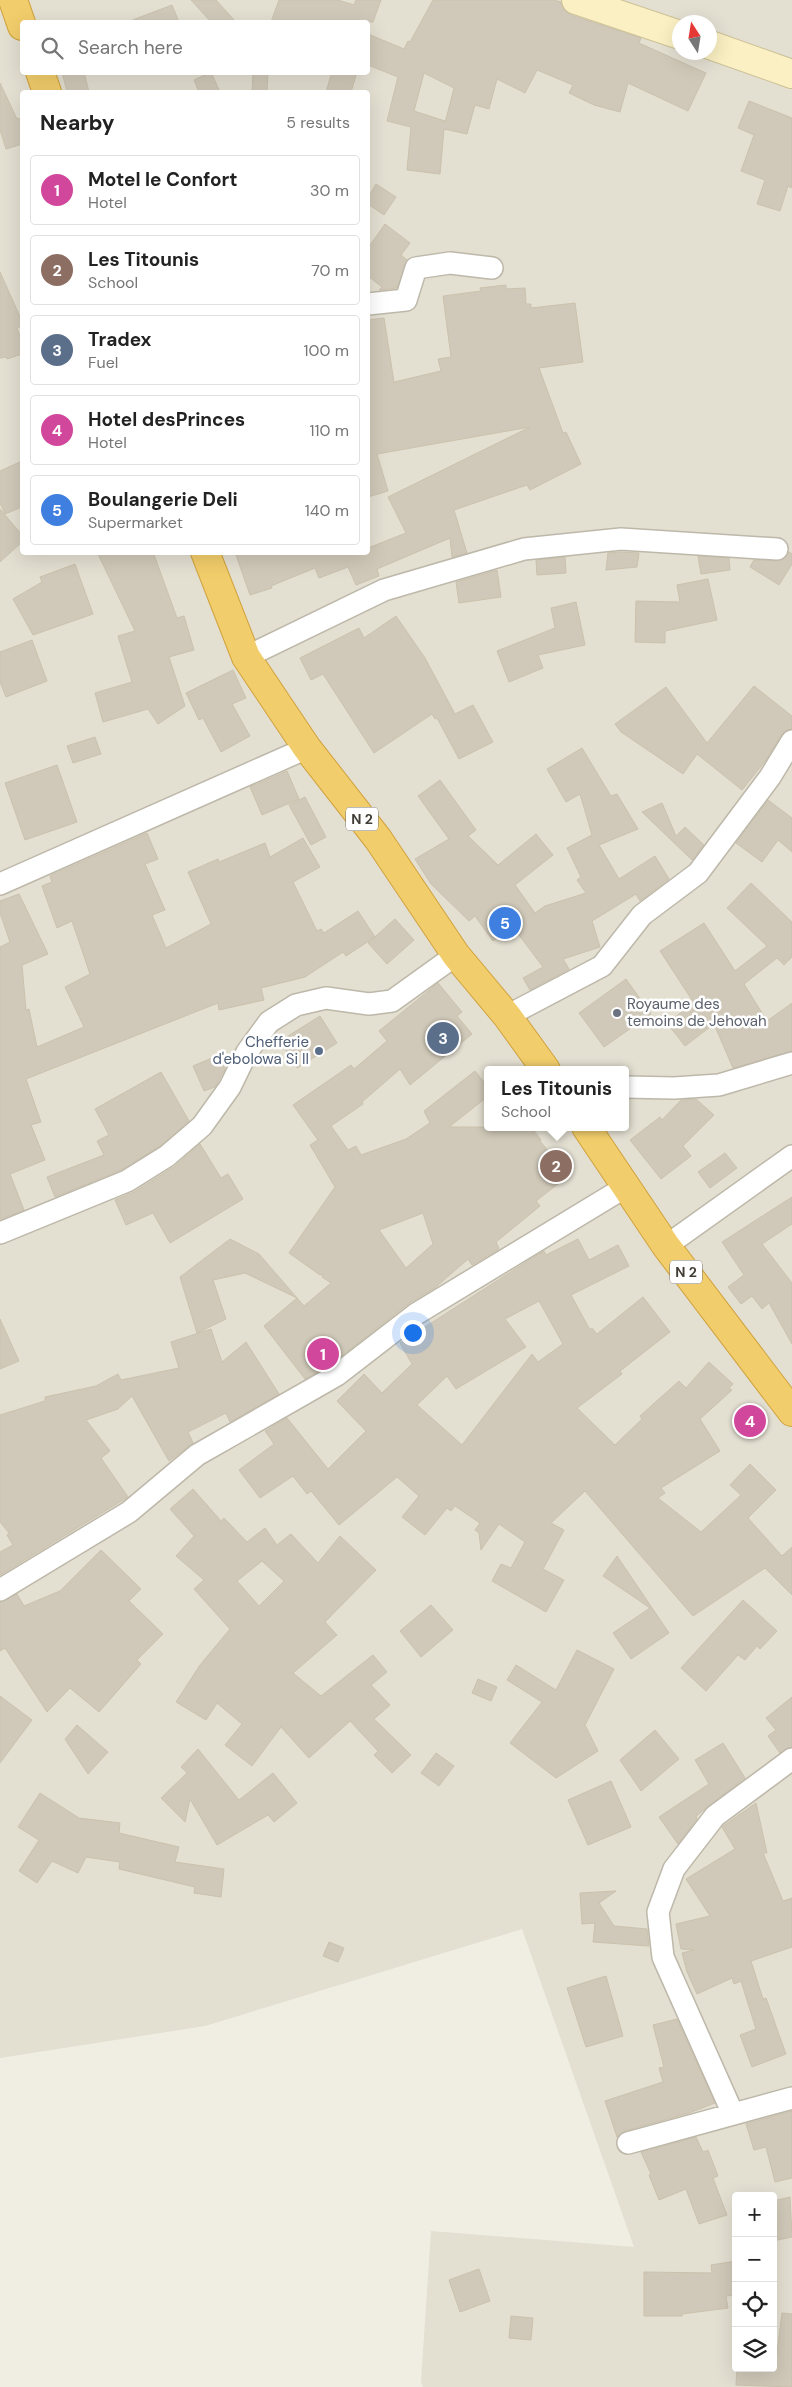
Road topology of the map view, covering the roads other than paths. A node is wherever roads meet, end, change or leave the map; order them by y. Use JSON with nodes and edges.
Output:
{"nodes":[{"id":1,"x":13,"y":0,"type":"edge"},
{"id":2,"x":576,"y":0,"type":"edge"},
{"id":3,"x":20,"y":20,"type":"edge"},
{"id":4,"x":672,"y":32,"type":"edge"},
{"id":5,"x":717,"y":47,"type":"edge"},
{"id":6,"x":792,"y":74,"type":"edge"},
{"id":7,"x":41,"y":75,"type":"edge"},
{"id":8,"x":46,"y":90,"type":"edge"},
{"id":9,"x":492,"y":268,"type":"dead end"},
{"id":10,"x":370,"y":304,"type":"edge"},
{"id":11,"x":778,"y":549,"type":"dead end"},
{"id":12,"x":206,"y":555,"type":"edge"},
{"id":13,"x":246,"y":657,"type":"junction"},
{"id":14,"x":792,"y":741,"type":"edge"},
{"id":15,"x":307,"y":748,"type":"junction"},
{"id":16,"x":0,"y":884,"type":"edge"},
{"id":17,"x":456,"y":955,"type":"junction"},
{"id":18,"x":507,"y":1016,"type":"junction"},
{"id":19,"x":792,"y":1063,"type":"edge"},
{"id":20,"x":543,"y":1066,"type":"edge"},
{"id":21,"x":629,"y":1087,"type":"edge"},
{"id":22,"x":589,"y":1131,"type":"edge"},
{"id":23,"x":792,"y":1156,"type":"edge"},
{"id":24,"x":627,"y":1186,"type":"junction"},
{"id":25,"x":0,"y":1233,"type":"edge"},
{"id":26,"x":666,"y":1246,"type":"junction"},
{"id":27,"x":792,"y":1411,"type":"edge"},
{"id":28,"x":0,"y":1590,"type":"edge"},
{"id":29,"x":792,"y":1759,"type":"edge"},
{"id":30,"x":792,"y":2098,"type":"edge"},
{"id":31,"x":733,"y":2114,"type":"junction"},
{"id":32,"x":628,"y":2143,"type":"dead end"}],
"edges":[{"from":1,"to":3,"type":"highway"},
{"from":2,"to":4,"type":"main road"},
{"from":5,"to":6,"type":"main road"},
{"from":7,"to":8,"type":"highway"},
{"from":9,"to":10,"type":"street"},
{"from":11,"to":13,"type":"street"},
{"from":12,"to":13,"type":"highway","number":"N 2"},
{"from":13,"to":15,"type":"highway","number":"N 2"},
{"from":14,"to":18,"type":"street"},
{"from":15,"to":16,"type":"street"},
{"from":15,"to":17,"type":"highway","number":"N 2"},
{"from":17,"to":18,"type":"highway","number":"N 2"},
{"from":17,"to":25,"type":"street"},
{"from":18,"to":20,"type":"highway","number":"N 2"},
{"from":19,"to":21,"type":"street"},
{"from":22,"to":24,"type":"highway","number":"N 2"},
{"from":23,"to":26,"type":"street"},
{"from":24,"to":26,"type":"highway","number":"N 2"},
{"from":24,"to":28,"type":"street"},
{"from":26,"to":27,"type":"highway","number":"N 2"},
{"from":29,"to":31,"type":"street"},
{"from":30,"to":31,"type":"street"},
{"from":31,"to":32,"type":"street"}]}
